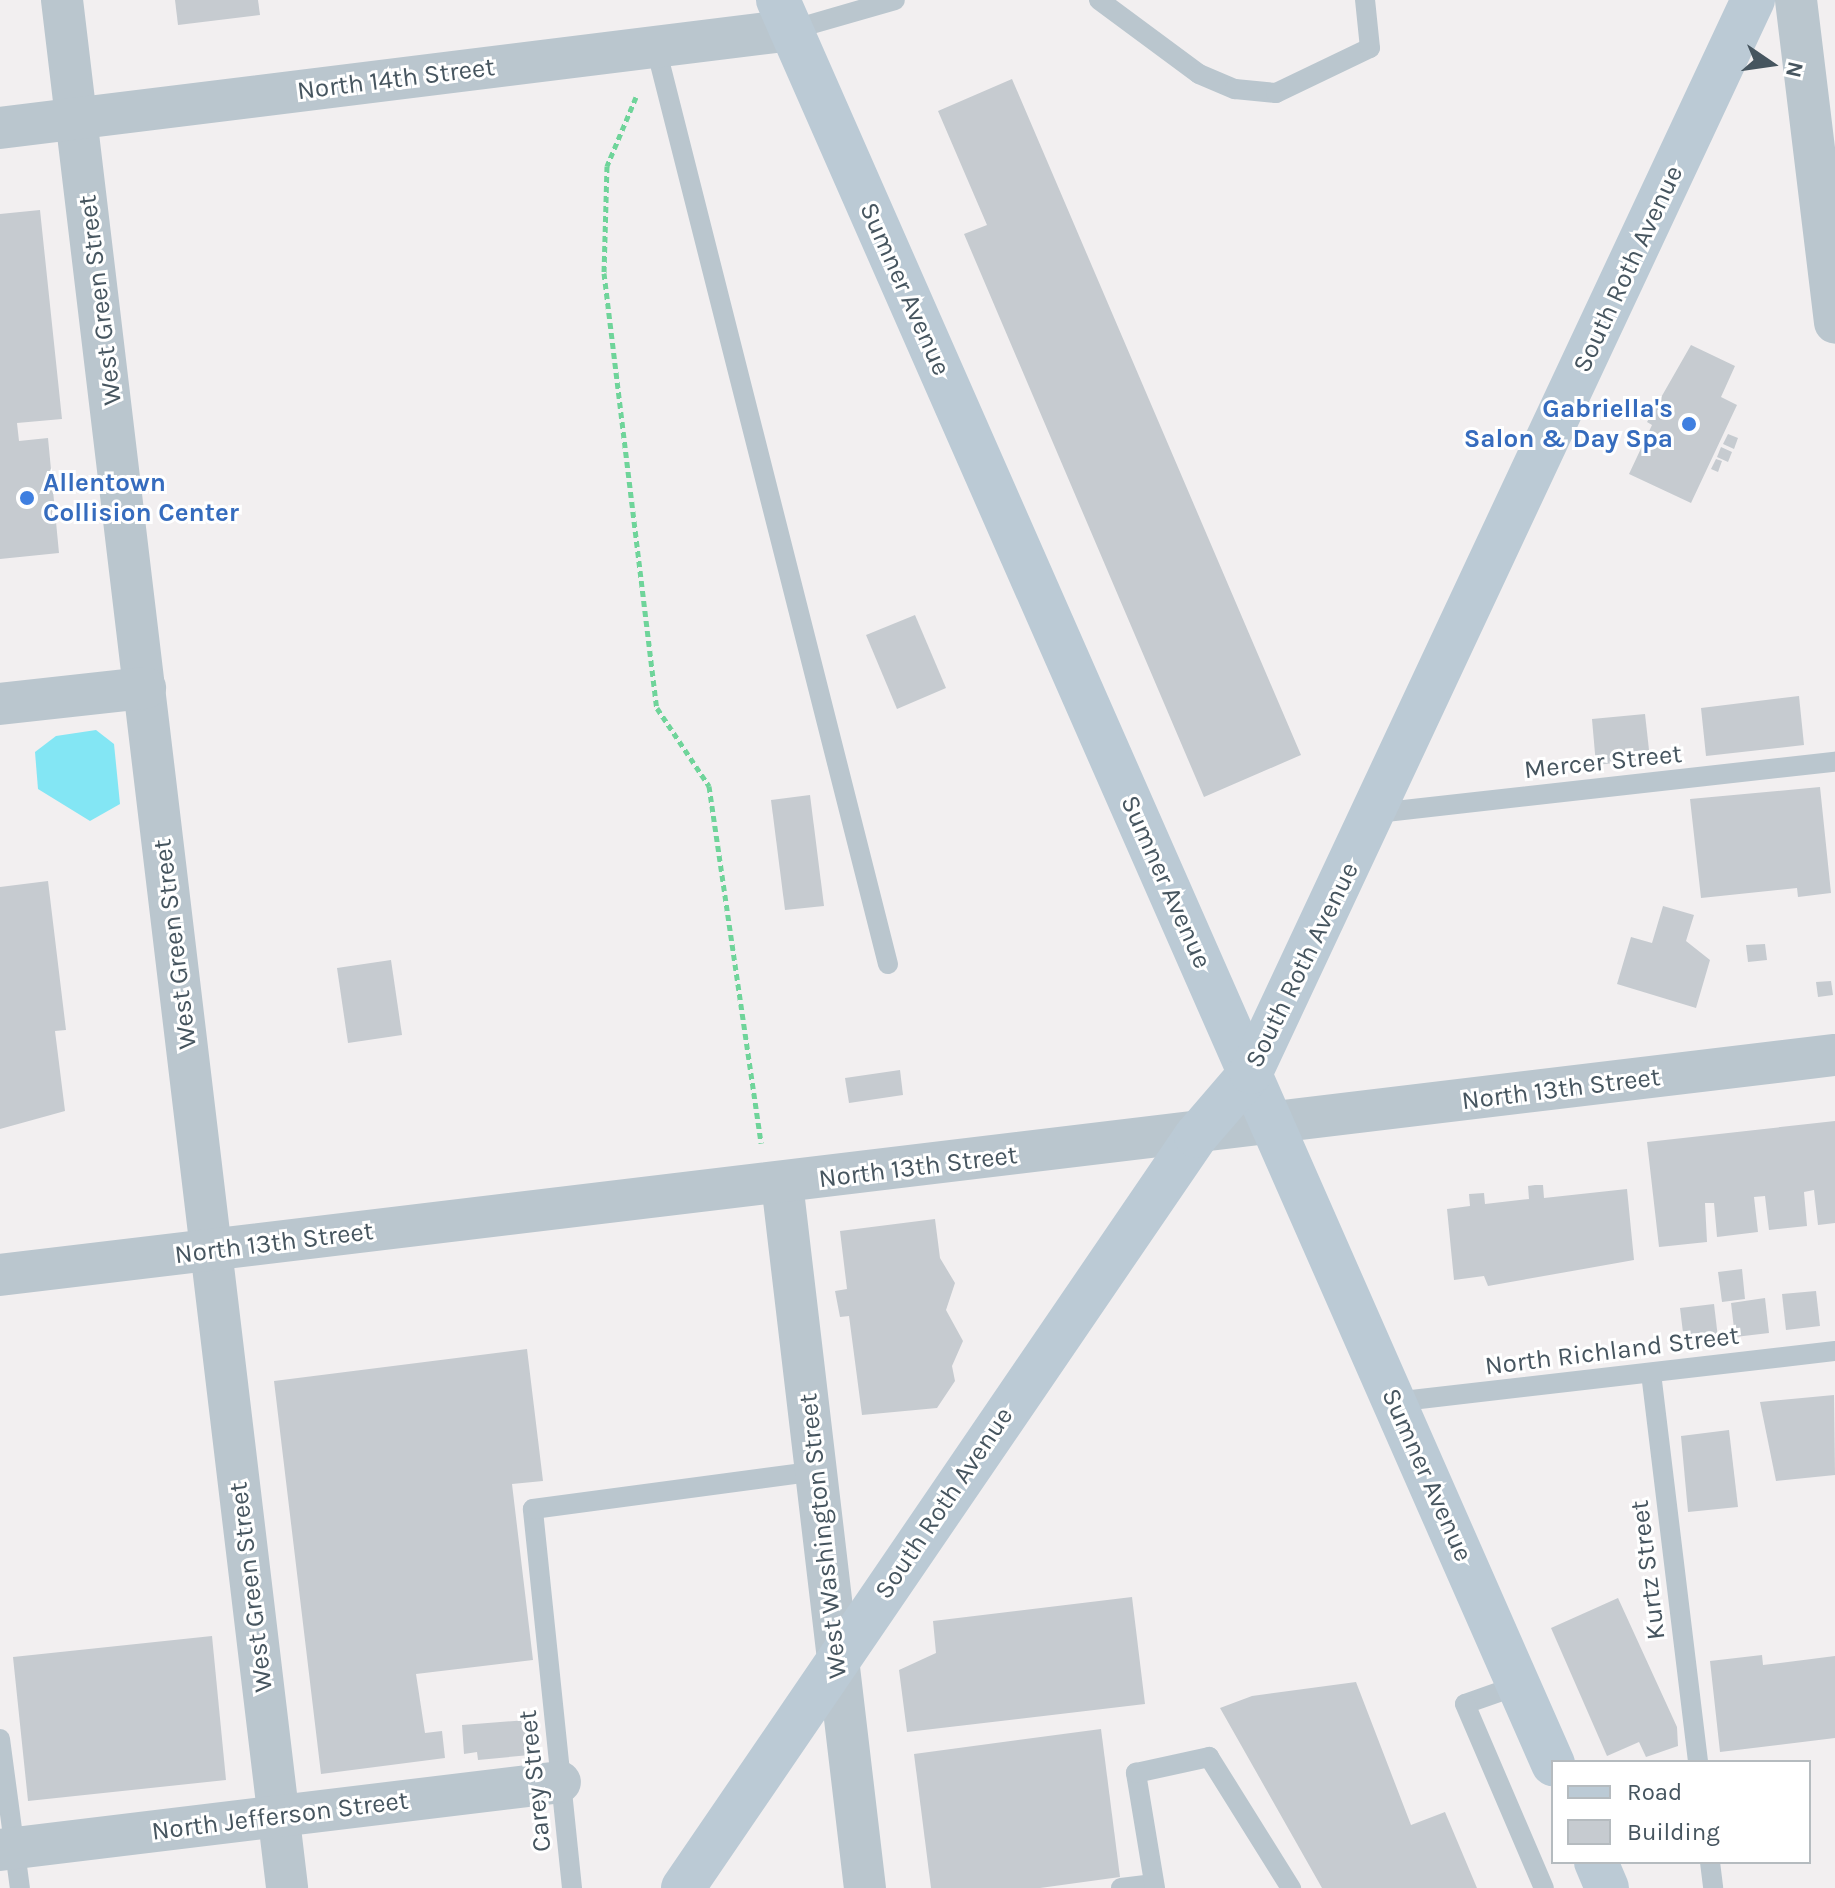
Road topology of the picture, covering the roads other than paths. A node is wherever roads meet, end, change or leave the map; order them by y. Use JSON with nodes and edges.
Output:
{"nodes":[{"id":1,"x":62,"y":0,"type":"edge"},
{"id":2,"x":895,"y":0,"type":"edge"},
{"id":3,"x":1099,"y":0,"type":"edge"},
{"id":4,"x":1365,"y":0,"type":"edge"},
{"id":5,"x":1753,"y":0,"type":"edge"},
{"id":6,"x":1796,"y":0,"type":"edge"},
{"id":7,"x":785,"y":15,"type":"edge"},
{"id":8,"x":656,"y":48,"type":"junction"},
{"id":9,"x":78,"y":118,"type":"junction"},
{"id":10,"x":0,"y":128,"type":"edge"},
{"id":11,"x":1828,"y":203,"type":"edge"},
{"id":12,"x":1835,"y":323,"type":"edge"},
{"id":13,"x":145,"y":688,"type":"junction"},
{"id":14,"x":0,"y":704,"type":"edge"},
{"id":15,"x":1835,"y":762,"type":"edge"},
{"id":16,"x":1377,"y":813,"type":"junction"},
{"id":17,"x":888,"y":964,"type":"dead end"},
{"id":18,"x":1835,"y":1055,"type":"edge"},
{"id":19,"x":1251,"y":1072,"type":"junction"},
{"id":20,"x":1273,"y":1124,"type":"junction"},
{"id":21,"x":1196,"y":1136,"type":"junction"},
{"id":22,"x":774,"y":1183,"type":"junction"},
{"id":23,"x":211,"y":1251,"type":"junction"},
{"id":24,"x":0,"y":1275,"type":"edge"},
{"id":25,"x":1835,"y":1351,"type":"edge"},
{"id":26,"x":1651,"y":1373,"type":"junction"},
{"id":27,"x":1394,"y":1402,"type":"junction"},
{"id":28,"x":816,"y":1471,"type":"junction"},
{"id":29,"x":837,"y":1661,"type":"junction"},
{"id":30,"x":1519,"y":1685,"type":"junction"},
{"id":31,"x":0,"y":1739,"type":"edge"},
{"id":32,"x":1551,"y":1760,"type":"edge"},
{"id":33,"x":1698,"y":1760,"type":"edge"},
{"id":34,"x":560,"y":1782,"type":"junction"},
{"id":35,"x":278,"y":1815,"type":"junction"},
{"id":36,"x":12,"y":1862,"type":"edge"},
{"id":37,"x":1597,"y":1864,"type":"edge"},
{"id":38,"x":1710,"y":1864,"type":"edge"},
{"id":39,"x":1154,"y":1886,"type":"edge"},
{"id":40,"x":287,"y":1888,"type":"edge"},
{"id":41,"x":572,"y":1888,"type":"edge"},
{"id":42,"x":683,"y":1888,"type":"edge"},
{"id":43,"x":865,"y":1888,"type":"edge"},
{"id":44,"x":1121,"y":1888,"type":"edge"},
{"id":45,"x":1291,"y":1888,"type":"edge"},
{"id":46,"x":1544,"y":1888,"type":"edge"},
{"id":47,"x":1607,"y":1888,"type":"edge"},
{"id":48,"x":1713,"y":1888,"type":"edge"}],
"edges":[{"from":1,"to":9,"type":"street","name":"West Green Street"},
{"from":2,"to":7,"type":"lane"},
{"from":3,"to":4,"type":"lane"},
{"from":5,"to":16,"type":"main road","name":"South Roth Avenue"},
{"from":6,"to":11,"type":"street"},
{"from":7,"to":8,"type":"street","name":"North 14th Street"},
{"from":7,"to":19,"type":"main road","name":"Sumner Avenue"},
{"from":8,"to":9,"type":"street","name":"North 14th Street"},
{"from":8,"to":17,"type":"lane"},
{"from":9,"to":10,"type":"street","name":"North 14th Street"},
{"from":9,"to":13,"type":"street","name":"West Green Street"},
{"from":11,"to":12,"type":"street"},
{"from":13,"to":14,"type":"street"},
{"from":13,"to":23,"type":"street","name":"West Green Street"},
{"from":15,"to":16,"type":"lane","name":"Mercer Street"},
{"from":16,"to":19,"type":"main road","name":"South Roth Avenue"},
{"from":18,"to":20,"type":"street","name":"North 13th Street"},
{"from":19,"to":20,"type":"main road","name":"Sumner Avenue"},
{"from":19,"to":21,"type":"main road","name":"South Roth Avenue"},
{"from":20,"to":21,"type":"street","name":"North 13th Street"},
{"from":20,"to":27,"type":"main road","name":"Sumner Avenue"},
{"from":21,"to":22,"type":"street","name":"North 13th Street"},
{"from":21,"to":29,"type":"main road","name":"South Roth Avenue"},
{"from":22,"to":23,"type":"street","name":"North 13th Street"},
{"from":22,"to":28,"type":"street","name":"West Washington Street"},
{"from":23,"to":24,"type":"street","name":"North 13th Street"},
{"from":23,"to":35,"type":"street","name":"West Green Street"},
{"from":25,"to":26,"type":"lane","name":"North Richland Street"},
{"from":26,"to":27,"type":"lane","name":"North Richland Street"},
{"from":26,"to":33,"type":"lane","name":"Kurtz Street"},
{"from":27,"to":30,"type":"main road","name":"Sumner Avenue"},
{"from":28,"to":29,"type":"street","name":"West Washington Street"},
{"from":28,"to":34,"type":"lane","name":"Carey Street"},
{"from":29,"to":42,"type":"main road","name":"South Roth Avenue"},
{"from":29,"to":43,"type":"street","name":"West Washington Street"},
{"from":30,"to":32,"type":"main road","name":"Sumner Avenue"},
{"from":30,"to":46,"type":"lane"},
{"from":31,"to":36,"type":"lane"},
{"from":34,"to":35,"type":"street","name":"North Jefferson Street"},
{"from":34,"to":41,"type":"lane","name":"Carey Street"},
{"from":35,"to":36,"type":"street","name":"North Jefferson Street"},
{"from":35,"to":40,"type":"street","name":"West Green Street"},
{"from":37,"to":47,"type":"main road"},
{"from":38,"to":48,"type":"lane"},
{"from":39,"to":44,"type":"lane"},
{"from":39,"to":45,"type":"lane"}]}
